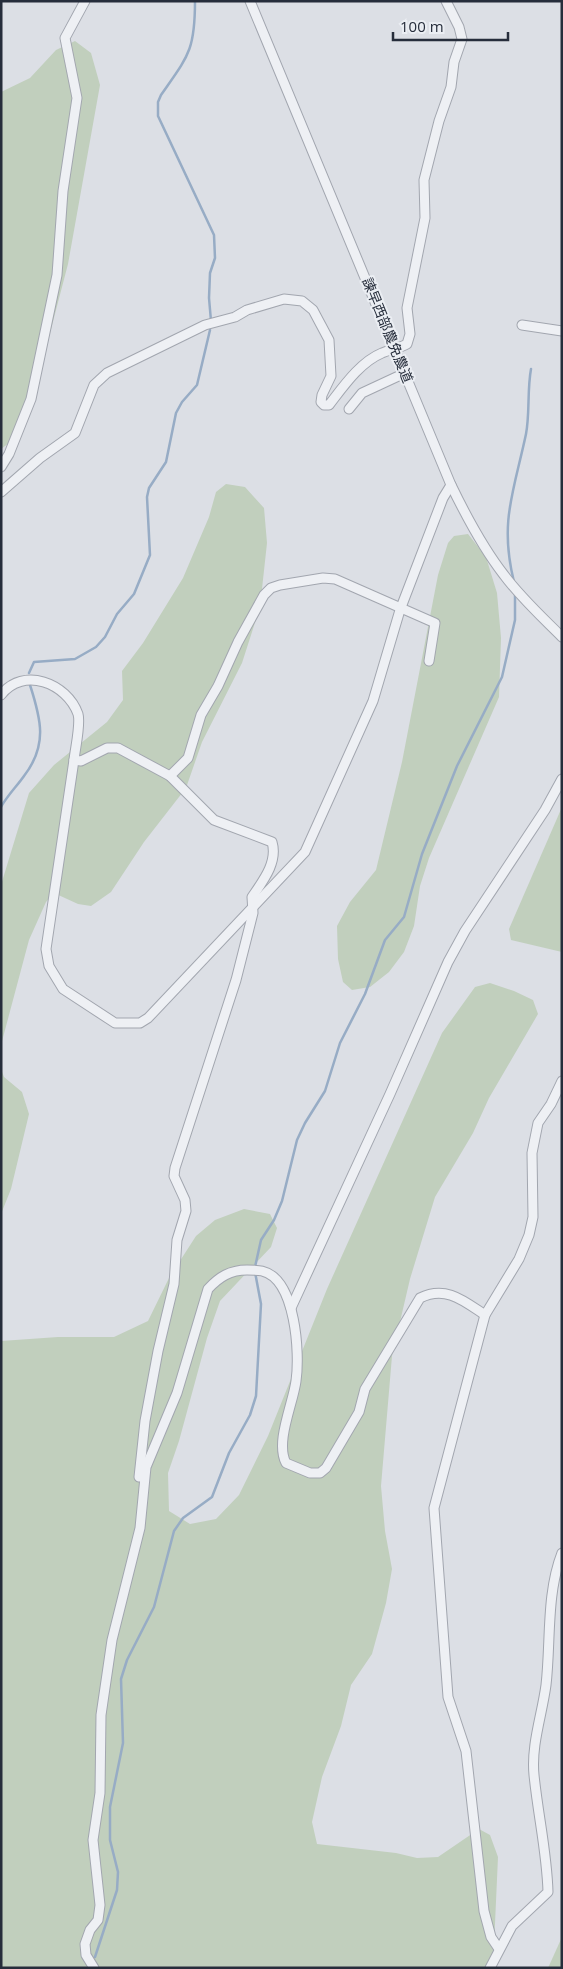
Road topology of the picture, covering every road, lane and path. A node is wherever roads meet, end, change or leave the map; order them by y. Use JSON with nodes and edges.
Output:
{"nodes":[{"id":1,"x":85,"y":1,"type":"edge"},
{"id":2,"x":250,"y":1,"type":"edge"},
{"id":3,"x":446,"y":1,"type":"edge"},
{"id":4,"x":522,"y":325,"type":"dead end"},
{"id":5,"x":562,"y":331,"type":"edge"},
{"id":6,"x":396,"y":350,"type":"junction"},
{"id":7,"x":405,"y":372,"type":"junction"},
{"id":8,"x":350,"y":409,"type":"dead end"},
{"id":9,"x":1,"y":467,"type":"edge"},
{"id":10,"x":451,"y":485,"type":"junction"},
{"id":11,"x":1,"y":492,"type":"edge"},
{"id":12,"x":402,"y":606,"type":"junction"},
{"id":13,"x":562,"y":637,"type":"edge"},
{"id":14,"x":429,"y":661,"type":"dead end"},
{"id":15,"x":1,"y":695,"type":"edge"},
{"id":16,"x":74,"y":760,"type":"junction"},
{"id":17,"x":170,"y":776,"type":"junction"},
{"id":18,"x":562,"y":779,"type":"edge"},
{"id":19,"x":252,"y":908,"type":"junction"},
{"id":20,"x":562,"y":1081,"type":"edge"},
{"id":21,"x":291,"y":1308,"type":"junction"},
{"id":22,"x":485,"y":1315,"type":"junction"},
{"id":23,"x":142,"y":1494,"type":"junction"},
{"id":24,"x":562,"y":1553,"type":"edge"},
{"id":25,"x":499,"y":1949,"type":"junction"},
{"id":26,"x":94,"y":1968,"type":"edge"},
{"id":27,"x":490,"y":1968,"type":"edge"}],
"edges":[{"from":1,"to":9,"type":"street"},
{"from":2,"to":6,"type":"street","name":"諫早西部農免農道"},
{"from":3,"to":6,"type":"street"},
{"from":4,"to":5,"type":"street"},
{"from":6,"to":7,"type":"street","name":"諫早西部農免農道"},
{"from":6,"to":11,"type":"street"},
{"from":7,"to":8,"type":"street"},
{"from":7,"to":10,"type":"street","name":"諫早西部農免農道"},
{"from":10,"to":12,"type":"street"},
{"from":10,"to":13,"type":"street","name":"諫早西部農免農道"},
{"from":12,"to":14,"type":"street"},
{"from":12,"to":17,"type":"street"},
{"from":12,"to":19,"type":"street"},
{"from":15,"to":16,"type":"street"},
{"from":16,"to":17,"type":"street"},
{"from":16,"to":19,"type":"street"},
{"from":17,"to":19,"type":"street"},
{"from":18,"to":21,"type":"street"},
{"from":19,"to":23,"type":"street"},
{"from":20,"to":22,"type":"street"},
{"from":21,"to":22,"type":"street"},
{"from":21,"to":23,"type":"street"},
{"from":22,"to":25,"type":"street"},
{"from":23,"to":26,"type":"street"},
{"from":24,"to":25,"type":"street"},
{"from":25,"to":27,"type":"street"}]}
